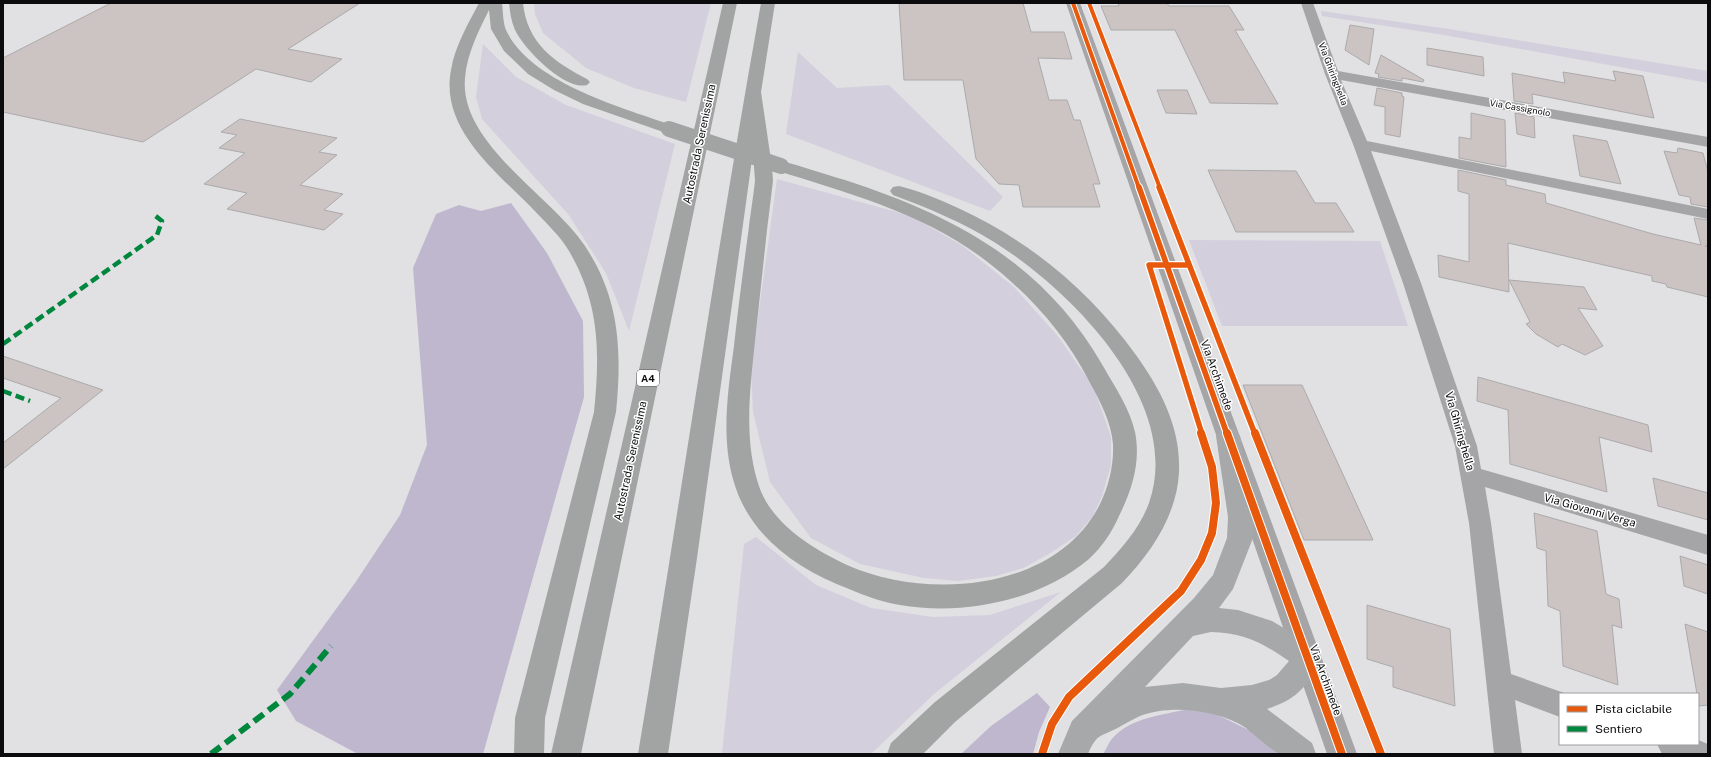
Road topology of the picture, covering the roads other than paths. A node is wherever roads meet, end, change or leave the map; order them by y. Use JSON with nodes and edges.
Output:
{"nodes":[{"id":1,"x":486,"y":3,"type":"edge"},
{"id":2,"x":495,"y":3,"type":"edge"},
{"id":3,"x":516,"y":3,"type":"edge"},
{"id":4,"x":730,"y":3,"type":"edge"},
{"id":5,"x":768,"y":3,"type":"edge"},
{"id":6,"x":1074,"y":3,"type":"edge"},
{"id":7,"x":1307,"y":3,"type":"edge"},
{"id":8,"x":1332,"y":74,"type":"junction"},
{"id":9,"x":753,"y":92,"type":"junction"},
{"id":10,"x":672,"y":122,"type":"junction"},
{"id":11,"x":1708,"y":142,"type":"edge"},
{"id":12,"x":1361,"y":144,"type":"junction"},
{"id":13,"x":782,"y":159,"type":"junction"},
{"id":14,"x":1708,"y":214,"type":"edge"},
{"id":15,"x":1228,"y":436,"type":"junction"},
{"id":16,"x":1472,"y":475,"type":"junction"},
{"id":17,"x":1708,"y":545,"type":"edge"},
{"id":18,"x":1183,"y":626,"type":"junction"},
{"id":19,"x":1307,"y":657,"type":"junction"},
{"id":20,"x":1499,"y":682,"type":"junction"},
{"id":21,"x":1221,"y":701,"type":"junction"},
{"id":22,"x":1559,"y":704,"type":"edge"},
{"id":23,"x":1078,"y":743,"type":"edge"},
{"id":24,"x":1674,"y":745,"type":"edge"},
{"id":25,"x":529,"y":754,"type":"edge"},
{"id":26,"x":566,"y":754,"type":"edge"},
{"id":27,"x":652,"y":754,"type":"edge"},
{"id":28,"x":902,"y":754,"type":"edge"},
{"id":29,"x":1301,"y":754,"type":"edge"},
{"id":30,"x":1342,"y":754,"type":"edge"},
{"id":31,"x":1508,"y":754,"type":"edge"},
{"id":32,"x":1699,"y":754,"type":"edge"}],
"edges":[{"from":1,"to":25,"type":"highway"},
{"from":2,"to":10,"type":"highway"},
{"from":3,"to":10,"type":"highway"},
{"from":4,"to":26,"type":"highway","name":"Autostrada Serenissima","number":"A4"},
{"from":5,"to":9,"type":"highway"},
{"from":6,"to":15,"type":"street","name":"Via Archimede"},
{"from":7,"to":8,"type":"street","name":"Via Ghiringhella"},
{"from":8,"to":11,"type":"street","name":"Via Cassignolo"},
{"from":8,"to":12,"type":"street","name":"Via Ghiringhella"},
{"from":9,"to":13,"type":"highway"},
{"from":9,"to":27,"type":"highway"},
{"from":10,"to":13,"type":"highway","bridge":true},
{"from":12,"to":14,"type":"street"},
{"from":12,"to":16,"type":"street","name":"Via Ghiringhella"},
{"from":13,"to":28,"type":"highway"},
{"from":15,"to":18,"type":"main road"},
{"from":15,"to":19,"type":"street","name":"Via Archimede"},
{"from":16,"to":17,"type":"street","name":"Via Giovanni Verga"},
{"from":16,"to":20,"type":"street","name":"Via Ghiringhella"},
{"from":18,"to":19,"type":"main road"},
{"from":18,"to":23,"type":"main road"},
{"from":19,"to":21,"type":"main road"},
{"from":19,"to":30,"type":"street","name":"Via Archimede"},
{"from":20,"to":22,"type":"street"},
{"from":20,"to":31,"type":"street","name":"Via Ghiringhella"},
{"from":21,"to":23,"type":"main road"},
{"from":21,"to":29,"type":"main road"},
{"from":24,"to":32,"type":"street"}]}
